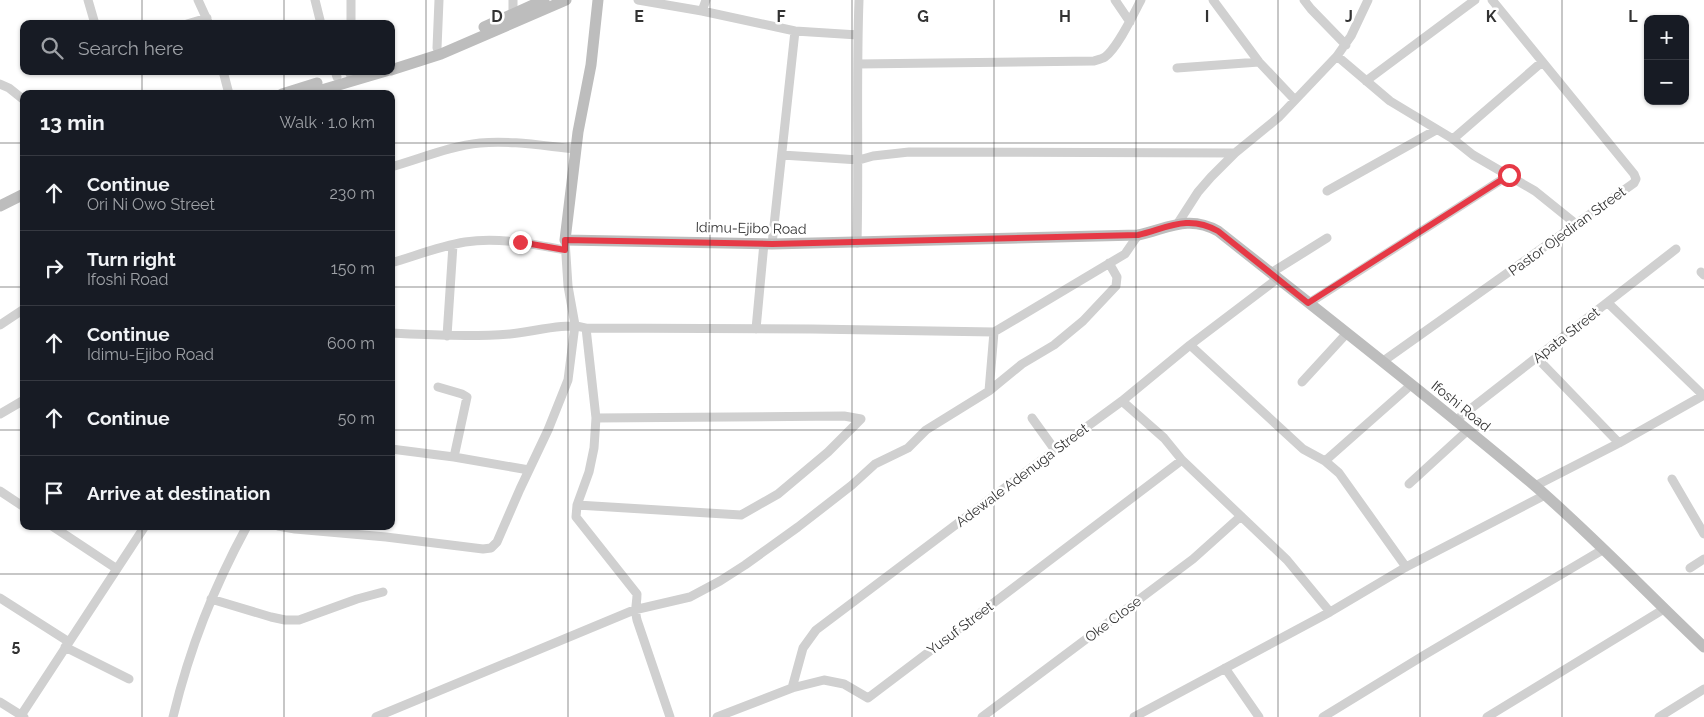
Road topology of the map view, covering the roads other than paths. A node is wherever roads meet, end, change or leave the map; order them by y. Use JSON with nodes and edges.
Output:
{"nodes":[{"id":1,"x":88,"y":0,"type":"edge"},
{"id":2,"x":198,"y":0,"type":"edge"},
{"id":3,"x":314,"y":0,"type":"edge"},
{"id":4,"x":351,"y":0,"type":"edge"},
{"id":5,"x":439,"y":0,"type":"edge"},
{"id":6,"x":512,"y":0,"type":"edge"},
{"id":7,"x":544,"y":0,"type":"edge"},
{"id":8,"x":566,"y":0,"type":"edge"},
{"id":9,"x":598,"y":0,"type":"edge"},
{"id":10,"x":638,"y":0,"type":"edge"},
{"id":11,"x":706,"y":0,"type":"edge"},
{"id":12,"x":859,"y":0,"type":"edge"},
{"id":13,"x":1115,"y":0,"type":"edge"},
{"id":14,"x":1141,"y":0,"type":"edge"},
{"id":15,"x":1213,"y":0,"type":"edge"},
{"id":16,"x":1304,"y":0,"type":"edge"},
{"id":17,"x":1368,"y":0,"type":"edge"},
{"id":18,"x":1475,"y":0,"type":"edge"},
{"id":19,"x":1492,"y":0,"type":"edge"},
{"id":20,"x":649,"y":1,"type":"edge"},
{"id":21,"x":702,"y":11,"type":"junction"},
{"id":22,"x":513,"y":15,"type":"junction"},
{"id":23,"x":94,"y":20,"type":"edge"},
{"id":24,"x":208,"y":20,"type":"edge"},
{"id":25,"x":320,"y":20,"type":"edge"},
{"id":26,"x":351,"y":20,"type":"edge"},
{"id":27,"x":1130,"y":22,"type":"junction"},
{"id":28,"x":795,"y":31,"type":"junction"},
{"id":29,"x":858,"y":35,"type":"junction"},
{"id":30,"x":454,"y":44,"type":"junction"},
{"id":31,"x":1346,"y":44,"type":"junction"},
{"id":32,"x":438,"y":48,"type":"junction"},
{"id":33,"x":1337,"y":56,"type":"junction"},
{"id":34,"x":395,"y":61,"type":"edge"},
{"id":35,"x":1259,"y":62,"type":"junction"},
{"id":36,"x":1542,"y":62,"type":"junction"},
{"id":37,"x":858,"y":64,"type":"junction"},
{"id":38,"x":395,"y":68,"type":"edge"},
{"id":39,"x":1177,"y":68,"type":"dead end"},
{"id":40,"x":224,"y":75,"type":"edge"},
{"id":41,"x":333,"y":75,"type":"edge"},
{"id":42,"x":367,"y":75,"type":"edge"},
{"id":43,"x":1366,"y":81,"type":"junction"},
{"id":44,"x":0,"y":84,"type":"edge"},
{"id":45,"x":9,"y":88,"type":"junction"},
{"id":46,"x":228,"y":90,"type":"edge"},
{"id":47,"x":293,"y":90,"type":"edge"},
{"id":48,"x":320,"y":90,"type":"edge"},
{"id":49,"x":0,"y":94,"type":"edge"},
{"id":50,"x":20,"y":97,"type":"edge"},
{"id":51,"x":1295,"y":100,"type":"junction"},
{"id":52,"x":1436,"y":130,"type":"junction"},
{"id":53,"x":1453,"y":139,"type":"junction"},
{"id":54,"x":575,"y":149,"type":"junction"},
{"id":55,"x":1235,"y":152,"type":"junction"},
{"id":56,"x":782,"y":155,"type":"junction"},
{"id":57,"x":859,"y":160,"type":"junction"},
{"id":58,"x":395,"y":166,"type":"edge"},
{"id":59,"x":1509,"y":175,"type":"junction"},
{"id":60,"x":20,"y":188,"type":"edge"},
{"id":61,"x":1327,"y":191,"type":"dead end"},
{"id":62,"x":20,"y":196,"type":"edge"},
{"id":63,"x":0,"y":197,"type":"edge"},
{"id":64,"x":0,"y":206,"type":"edge"},
{"id":65,"x":1178,"y":223,"type":"junction"},
{"id":66,"x":1576,"y":224,"type":"junction"},
{"id":67,"x":1138,"y":235,"type":"junction"},
{"id":68,"x":1327,"y":238,"type":"dead end"},
{"id":69,"x":858,"y":243,"type":"junction"},
{"id":70,"x":768,"y":244,"type":"junction"},
{"id":71,"x":453,"y":245,"type":"junction"},
{"id":72,"x":565,"y":245,"type":"junction"},
{"id":73,"x":1676,"y":249,"type":"dead end"},
{"id":74,"x":395,"y":262,"type":"edge"},
{"id":75,"x":1109,"y":263,"type":"junction"},
{"id":76,"x":1274,"y":276,"type":"junction"},
{"id":77,"x":1308,"y":303,"type":"junction"},
{"id":78,"x":1608,"y":303,"type":"junction"},
{"id":79,"x":20,"y":312,"type":"edge"},
{"id":80,"x":0,"y":325,"type":"edge"},
{"id":81,"x":575,"y":325,"type":"junction"},
{"id":82,"x":586,"y":328,"type":"junction"},
{"id":83,"x":756,"y":329,"type":"junction"},
{"id":84,"x":994,"y":332,"type":"junction"},
{"id":85,"x":395,"y":334,"type":"edge"},
{"id":86,"x":1347,"y":334,"type":"junction"},
{"id":87,"x":447,"y":336,"type":"junction"},
{"id":88,"x":1190,"y":345,"type":"junction"},
{"id":89,"x":1537,"y":358,"type":"junction"},
{"id":90,"x":1382,"y":362,"type":"junction"},
{"id":91,"x":1302,"y":382,"type":"dead end"},
{"id":92,"x":1412,"y":386,"type":"junction"},
{"id":93,"x":438,"y":387,"type":"dead end"},
{"id":94,"x":989,"y":391,"type":"junction"},
{"id":95,"x":1704,"y":395,"type":"edge"},
{"id":96,"x":1122,"y":401,"type":"junction"},
{"id":97,"x":20,"y":402,"type":"edge"},
{"id":98,"x":0,"y":414,"type":"edge"},
{"id":99,"x":596,"y":418,"type":"junction"},
{"id":100,"x":1032,"y":418,"type":"dead end"},
{"id":101,"x":1455,"y":420,"type":"junction"},
{"id":102,"x":1467,"y":431,"type":"junction"},
{"id":103,"x":1619,"y":443,"type":"junction"},
{"id":104,"x":395,"y":450,"type":"edge"},
{"id":105,"x":1054,"y":450,"type":"junction"},
{"id":106,"x":454,"y":457,"type":"junction"},
{"id":107,"x":1182,"y":460,"type":"junction"},
{"id":108,"x":1325,"y":461,"type":"junction"},
{"id":109,"x":529,"y":470,"type":"junction"},
{"id":110,"x":1672,"y":480,"type":"dead end"},
{"id":111,"x":1409,"y":484,"type":"dead end"},
{"id":112,"x":1535,"y":486,"type":"junction"},
{"id":113,"x":0,"y":491,"type":"edge"},
{"id":114,"x":1545,"y":495,"type":"junction"},
{"id":115,"x":20,"y":504,"type":"edge"},
{"id":116,"x":577,"y":505,"type":"junction"},
{"id":117,"x":1241,"y":516,"type":"junction"},
{"id":118,"x":67,"y":530,"type":"edge"},
{"id":119,"x":142,"y":530,"type":"edge"},
{"id":120,"x":245,"y":530,"type":"edge"},
{"id":121,"x":306,"y":530,"type":"edge"},
{"id":122,"x":1704,"y":534,"type":"edge"},
{"id":123,"x":1604,"y":549,"type":"junction"},
{"id":124,"x":1704,"y":559,"type":"edge"},
{"id":125,"x":1406,"y":568,"type":"junction"},
{"id":126,"x":1690,"y":568,"type":"dead end"},
{"id":127,"x":117,"y":570,"type":"junction"},
{"id":128,"x":383,"y":592,"type":"dead end"},
{"id":129,"x":0,"y":598,"type":"edge"},
{"id":130,"x":211,"y":598,"type":"junction"},
{"id":131,"x":1664,"y":609,"type":"junction"},
{"id":132,"x":634,"y":610,"type":"junction"},
{"id":133,"x":1330,"y":612,"type":"junction"},
{"id":134,"x":67,"y":645,"type":"junction"},
{"id":135,"x":1704,"y":647,"type":"edge"},
{"id":136,"x":1225,"y":668,"type":"junction"},
{"id":137,"x":129,"y":679,"type":"dead end"},
{"id":138,"x":792,"y":688,"type":"junction"},
{"id":139,"x":1704,"y":689,"type":"edge"},
{"id":140,"x":0,"y":702,"type":"edge"},
{"id":141,"x":1153,"y":713,"type":"edge"},
{"id":142,"x":21,"y":716,"type":"edge"},
{"id":143,"x":173,"y":717,"type":"edge"},
{"id":144,"x":376,"y":717,"type":"edge"},
{"id":145,"x":670,"y":717,"type":"edge"},
{"id":146,"x":717,"y":717,"type":"edge"},
{"id":147,"x":982,"y":717,"type":"edge"},
{"id":148,"x":1134,"y":717,"type":"edge"},
{"id":149,"x":1258,"y":717,"type":"edge"},
{"id":150,"x":1323,"y":717,"type":"edge"},
{"id":151,"x":1487,"y":717,"type":"edge"},
{"id":152,"x":1659,"y":717,"type":"edge"}],
"edges":[{"from":1,"to":23,"type":"street"},
{"from":2,"to":24,"type":"street"},
{"from":3,"to":25,"type":"street"},
{"from":4,"to":26,"type":"street"},
{"from":5,"to":32,"type":"street"},
{"from":6,"to":22,"type":"street"},
{"from":7,"to":22,"type":"main road"},
{"from":8,"to":30,"type":"main road"},
{"from":9,"to":54,"type":"main road"},
{"from":10,"to":20,"type":"street"},
{"from":11,"to":21,"type":"street"},
{"from":12,"to":29,"type":"street"},
{"from":13,"to":27,"type":"street"},
{"from":14,"to":27,"type":"street"},
{"from":15,"to":35,"type":"street"},
{"from":16,"to":31,"type":"street"},
{"from":17,"to":31,"type":"street"},
{"from":18,"to":43,"type":"street"},
{"from":19,"to":36,"type":"street","name":"Pastor Ojediran Street"},
{"from":20,"to":21,"type":"street"},
{"from":21,"to":28,"type":"street"},
{"from":22,"to":30,"type":"main road"},
{"from":27,"to":37,"type":"street"},
{"from":28,"to":29,"type":"street"},
{"from":28,"to":56,"type":"street"},
{"from":29,"to":37,"type":"street"},
{"from":30,"to":32,"type":"main road"},
{"from":30,"to":38,"type":"main road"},
{"from":31,"to":33,"type":"street"},
{"from":32,"to":34,"type":"main road"},
{"from":33,"to":43,"type":"street"},
{"from":33,"to":51,"type":"street"},
{"from":35,"to":39,"type":"street"},
{"from":35,"to":51,"type":"street"},
{"from":36,"to":53,"type":"street"},
{"from":36,"to":66,"type":"street","name":"Pastor Ojediran Street"},
{"from":37,"to":57,"type":"street"},
{"from":40,"to":46,"type":"street"},
{"from":41,"to":47,"type":"main road"},
{"from":42,"to":48,"type":"main road"},
{"from":43,"to":52,"type":"street"},
{"from":44,"to":45,"type":"street"},
{"from":45,"to":49,"type":"street"},
{"from":45,"to":50,"type":"street"},
{"from":51,"to":55,"type":"street"},
{"from":52,"to":53,"type":"street"},
{"from":52,"to":61,"type":"street"},
{"from":53,"to":59,"type":"street"},
{"from":54,"to":58,"type":"street"},
{"from":54,"to":72,"type":"main road"},
{"from":55,"to":57,"type":"street"},
{"from":55,"to":65,"type":"street"},
{"from":56,"to":57,"type":"street"},
{"from":56,"to":70,"type":"street"},
{"from":57,"to":69,"type":"street"},
{"from":59,"to":66,"type":"street"},
{"from":59,"to":77,"type":"street"},
{"from":60,"to":63,"type":"main road"},
{"from":62,"to":64,"type":"main road"},
{"from":65,"to":67,"type":"main road","name":"Idimu-Ejibo Road"},
{"from":65,"to":76,"type":"main road","name":"Ifoshi Road"},
{"from":66,"to":90,"type":"street","name":"Pastor Ojediran Street"},
{"from":67,"to":69,"type":"main road","name":"Idimu-Ejibo Road"},
{"from":67,"to":75,"type":"street"},
{"from":68,"to":76,"type":"street","name":"Adewale Adenuga Street"},
{"from":69,"to":70,"type":"main road","name":"Idimu-Ejibo Road"},
{"from":70,"to":72,"type":"main road","name":"Idimu-Ejibo Road"},
{"from":70,"to":83,"type":"street"},
{"from":71,"to":72,"type":"street"},
{"from":71,"to":74,"type":"street"},
{"from":71,"to":87,"type":"street"},
{"from":72,"to":81,"type":"street"},
{"from":73,"to":78,"type":"street","name":"Apata Street"},
{"from":75,"to":84,"type":"street"},
{"from":75,"to":94,"type":"street"},
{"from":76,"to":77,"type":"main road","name":"Ifoshi Road"},
{"from":76,"to":88,"type":"street","name":"Adewale Adenuga Street"},
{"from":77,"to":86,"type":"main road","name":"Ifoshi Road"},
{"from":78,"to":89,"type":"street","name":"Apata Street"},
{"from":78,"to":95,"type":"street"},
{"from":79,"to":80,"type":"street"},
{"from":81,"to":82,"type":"street"},
{"from":81,"to":87,"type":"street"},
{"from":81,"to":109,"type":"street"},
{"from":82,"to":83,"type":"street"},
{"from":82,"to":99,"type":"street"},
{"from":83,"to":84,"type":"street"},
{"from":84,"to":94,"type":"street"},
{"from":85,"to":87,"type":"street"},
{"from":86,"to":90,"type":"main road","name":"Ifoshi Road"},
{"from":86,"to":91,"type":"street"},
{"from":88,"to":96,"type":"street","name":"Adewale Adenuga Street"},
{"from":88,"to":108,"type":"street"},
{"from":89,"to":101,"type":"street","name":"Apata Street"},
{"from":89,"to":103,"type":"street"},
{"from":90,"to":92,"type":"main road","name":"Ifoshi Road"},
{"from":92,"to":101,"type":"main road","name":"Ifoshi Road"},
{"from":92,"to":108,"type":"street"},
{"from":93,"to":106,"type":"street"},
{"from":94,"to":132,"type":"street"},
{"from":95,"to":103,"type":"street"},
{"from":96,"to":105,"type":"street","name":"Adewale Adenuga Street"},
{"from":96,"to":107,"type":"street"},
{"from":97,"to":98,"type":"street"},
{"from":99,"to":116,"type":"street"},
{"from":99,"to":116,"type":"street"},
{"from":100,"to":105,"type":"street"},
{"from":101,"to":102,"type":"main road","name":"Ifoshi Road"},
{"from":102,"to":111,"type":"street"},
{"from":102,"to":112,"type":"main road","name":"Ifoshi Road"},
{"from":103,"to":112,"type":"street"},
{"from":104,"to":106,"type":"street"},
{"from":105,"to":138,"type":"street","name":"Adewale Adenuga Street"},
{"from":106,"to":109,"type":"street"},
{"from":107,"to":117,"type":"street"},
{"from":107,"to":138,"type":"street","name":"Yusuf Street"},
{"from":108,"to":125,"type":"street"},
{"from":109,"to":121,"type":"street"},
{"from":110,"to":122,"type":"street"},
{"from":112,"to":114,"type":"main road","name":"Ifoshi Road"},
{"from":113,"to":115,"type":"street"},
{"from":114,"to":123,"type":"main road","name":"Ifoshi Road"},
{"from":114,"to":125,"type":"street"},
{"from":116,"to":132,"type":"street"},
{"from":117,"to":133,"type":"street"},
{"from":117,"to":147,"type":"street","name":"Oke Close"},
{"from":118,"to":127,"type":"street"},
{"from":119,"to":127,"type":"street"},
{"from":120,"to":130,"type":"street"},
{"from":123,"to":131,"type":"main road","name":"Ifoshi Road"},
{"from":123,"to":150,"type":"street"},
{"from":124,"to":126,"type":"street"},
{"from":125,"to":133,"type":"street"},
{"from":127,"to":134,"type":"street"},
{"from":128,"to":130,"type":"street"},
{"from":129,"to":134,"type":"street"},
{"from":130,"to":143,"type":"street"},
{"from":131,"to":135,"type":"main road","name":"Ifoshi Road"},
{"from":131,"to":151,"type":"street"},
{"from":132,"to":144,"type":"street"},
{"from":132,"to":145,"type":"street"},
{"from":133,"to":136,"type":"street"},
{"from":134,"to":137,"type":"street"},
{"from":134,"to":142,"type":"street"},
{"from":136,"to":141,"type":"street"},
{"from":136,"to":149,"type":"street"},
{"from":138,"to":146,"type":"street","name":"Yusuf Street"},
{"from":139,"to":152,"type":"street"},
{"from":140,"to":142,"type":"street"},
{"from":141,"to":148,"type":"street"}]}
